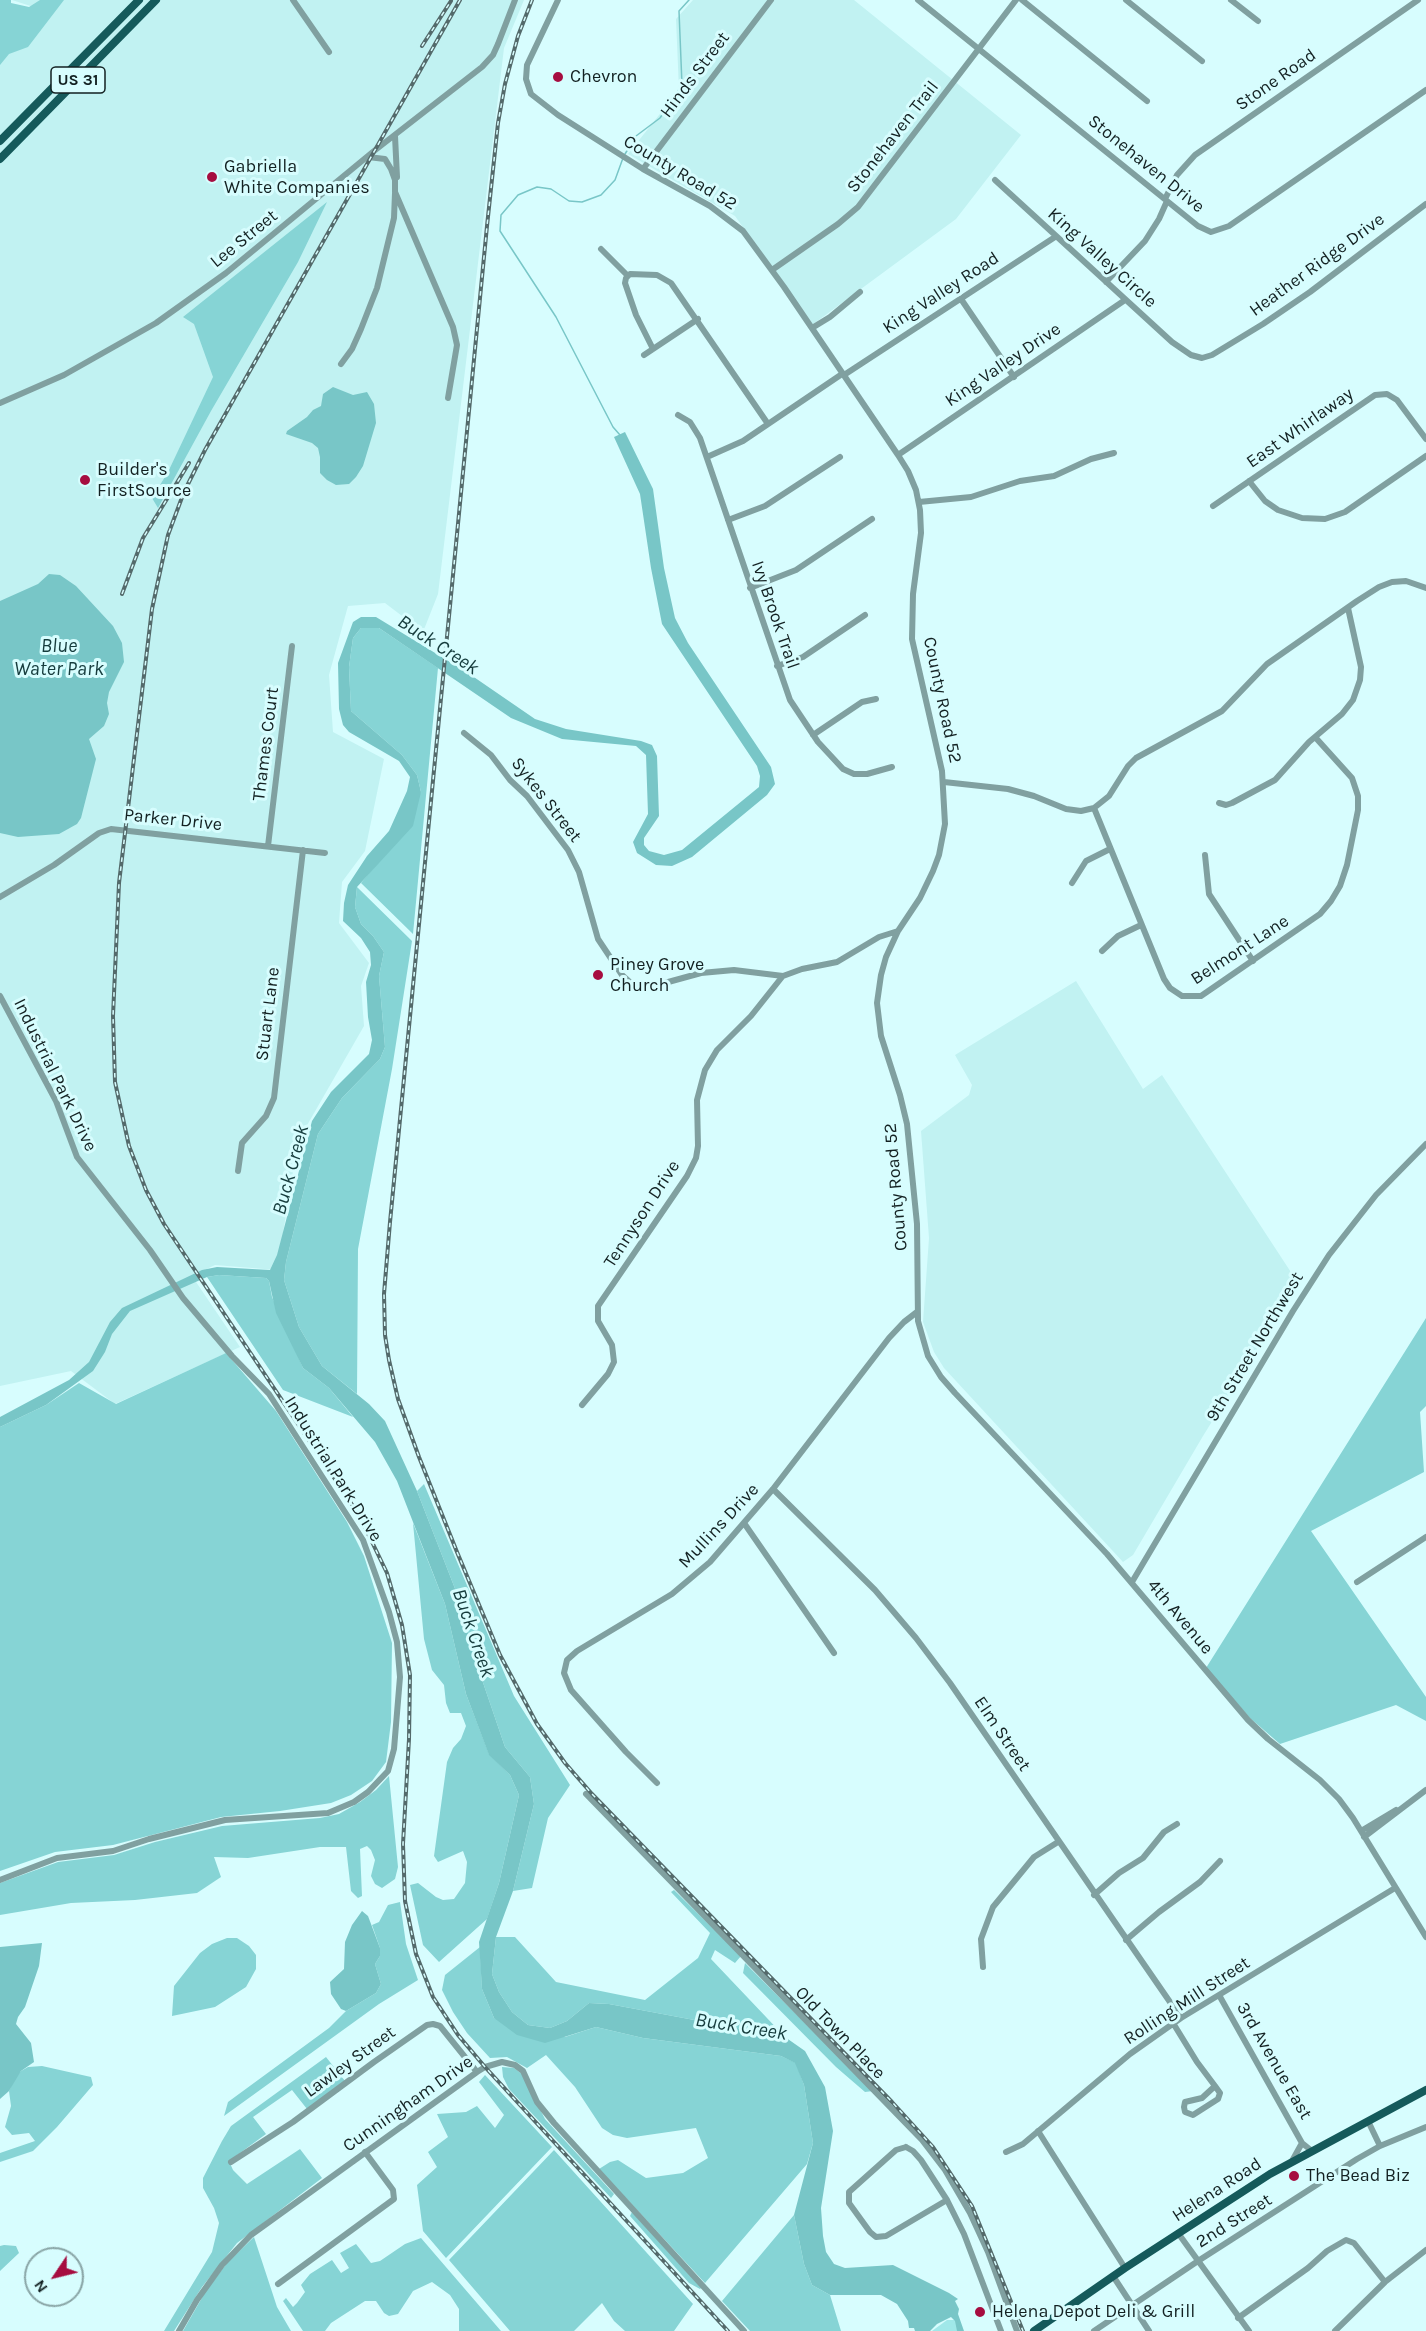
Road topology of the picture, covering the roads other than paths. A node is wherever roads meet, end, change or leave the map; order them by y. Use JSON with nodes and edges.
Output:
{"nodes":[{"id":1,"x":156,"y":0,"type":"edge"},
{"id":2,"x":293,"y":0,"type":"edge"},
{"id":3,"x":515,"y":0,"type":"edge"},
{"id":4,"x":558,"y":0,"type":"edge"},
{"id":5,"x":771,"y":0,"type":"edge"},
{"id":6,"x":918,"y":0,"type":"edge"},
{"id":7,"x":1016,"y":0,"type":"edge"},
{"id":8,"x":1022,"y":0,"type":"edge"},
{"id":9,"x":1126,"y":0,"type":"edge"},
{"id":10,"x":1231,"y":0,"type":"edge"},
{"id":11,"x":1418,"y":0,"type":"edge"},
{"id":12,"x":135,"y":2,"type":"edge"},
{"id":13,"x":144,"y":12,"type":"junction"},
{"id":14,"x":1258,"y":21,"type":"dead end"},
{"id":15,"x":978,"y":49,"type":"junction"},
{"id":16,"x":330,"y":52,"type":"dead end"},
{"id":17,"x":1202,"y":61,"type":"dead end"},
{"id":18,"x":1426,"y":90,"type":"edge"},
{"id":19,"x":1147,"y":101,"type":"dead end"},
{"id":20,"x":27,"y":113,"type":"junction"},
{"id":21,"x":36,"y":123,"type":"junction"},
{"id":22,"x":395,"y":136,"type":"junction"},
{"id":23,"x":0,"y":141,"type":"edge"},
{"id":24,"x":368,"y":157,"type":"junction"},
{"id":25,"x":0,"y":159,"type":"edge"},
{"id":26,"x":643,"y":169,"type":"junction"},
{"id":27,"x":995,"y":180,"type":"dead end"},
{"id":28,"x":395,"y":192,"type":"junction"},
{"id":29,"x":1166,"y":200,"type":"junction"},
{"id":30,"x":1426,"y":204,"type":"edge"},
{"id":31,"x":1055,"y":237,"type":"junction"},
{"id":32,"x":602,"y":249,"type":"dead end"},
{"id":33,"x":772,"y":270,"type":"junction"},
{"id":34,"x":628,"y":276,"type":"junction"},
{"id":35,"x":1106,"y":282,"type":"junction"},
{"id":36,"x":860,"y":292,"type":"dead end"},
{"id":37,"x":961,"y":299,"type":"junction"},
{"id":38,"x":1125,"y":300,"type":"junction"},
{"id":39,"x":698,"y":319,"type":"junction"},
{"id":40,"x":812,"y":328,"type":"junction"},
{"id":41,"x":653,"y":349,"type":"junction"},
{"id":42,"x":644,"y":355,"type":"dead end"},
{"id":43,"x":1191,"y":355,"type":"joint"},
{"id":44,"x":341,"y":364,"type":"dead end"},
{"id":45,"x":843,"y":375,"type":"junction"},
{"id":46,"x":1014,"y":377,"type":"junction"},
{"id":47,"x":448,"y":398,"type":"dead end"},
{"id":48,"x":0,"y":404,"type":"edge"},
{"id":49,"x":678,"y":416,"type":"dead end"},
{"id":50,"x":768,"y":424,"type":"junction"},
{"id":51,"x":1426,"y":439,"type":"edge"},
{"id":52,"x":1114,"y":453,"type":"dead end"},
{"id":53,"x":898,"y":455,"type":"junction"},
{"id":54,"x":1426,"y":456,"type":"edge"},
{"id":55,"x":707,"y":457,"type":"junction"},
{"id":56,"x":840,"y":457,"type":"dead end"},
{"id":57,"x":1249,"y":482,"type":"junction"},
{"id":58,"x":919,"y":502,"type":"junction"},
{"id":59,"x":1213,"y":506,"type":"dead end"},
{"id":60,"x":872,"y":519,"type":"dead end"},
{"id":61,"x":728,"y":520,"type":"junction"},
{"id":62,"x":1425,"y":584,"type":"edge"},
{"id":63,"x":750,"y":588,"type":"junction"},
{"id":64,"x":1348,"y":608,"type":"junction"},
{"id":65,"x":866,"y":615,"type":"dead end"},
{"id":66,"x":292,"y":646,"type":"dead end"},
{"id":67,"x":777,"y":666,"type":"junction"},
{"id":68,"x":876,"y":699,"type":"dead end"},
{"id":69,"x":464,"y":733,"type":"dead end"},
{"id":70,"x":813,"y":735,"type":"junction"},
{"id":71,"x":1316,"y":737,"type":"junction"},
{"id":72,"x":892,"y":767,"type":"dead end"},
{"id":73,"x":944,"y":782,"type":"junction"},
{"id":74,"x":1219,"y":803,"type":"dead end"},
{"id":75,"x":1094,"y":808,"type":"junction"},
{"id":76,"x":268,"y":846,"type":"junction"},
{"id":77,"x":1110,"y":849,"type":"junction"},
{"id":78,"x":303,"y":850,"type":"junction"},
{"id":79,"x":325,"y":853,"type":"dead end"},
{"id":80,"x":1205,"y":855,"type":"dead end"},
{"id":81,"x":1072,"y":883,"type":"dead end"},
{"id":82,"x":0,"y":897,"type":"edge"},
{"id":83,"x":1141,"y":925,"type":"junction"},
{"id":84,"x":898,"y":931,"type":"junction"},
{"id":85,"x":1102,"y":951,"type":"dead end"},
{"id":86,"x":1253,"y":961,"type":"junction"},
{"id":87,"x":782,"y":976,"type":"junction"},
{"id":88,"x":0,"y":996,"type":"edge"},
{"id":89,"x":1426,"y":1144,"type":"edge"},
{"id":90,"x":238,"y":1171,"type":"dead end"},
{"id":91,"x":917,"y":1312,"type":"junction"},
{"id":92,"x":582,"y":1405,"type":"dead end"},
{"id":93,"x":773,"y":1489,"type":"junction"},
{"id":94,"x":744,"y":1523,"type":"junction"},
{"id":95,"x":1426,"y":1537,"type":"edge"},
{"id":96,"x":1132,"y":1582,"type":"junction"},
{"id":97,"x":1357,"y":1582,"type":"dead end"},
{"id":98,"x":834,"y":1653,"type":"dead end"},
{"id":99,"x":565,"y":1664,"type":"junction"},
{"id":100,"x":558,"y":1667,"type":"dead end"},
{"id":101,"x":657,"y":1783,"type":"dead end"},
{"id":102,"x":1426,"y":1790,"type":"edge"},
{"id":103,"x":586,"y":1794,"type":"dead end"},
{"id":104,"x":1177,"y":1824,"type":"dead end"},
{"id":105,"x":1362,"y":1834,"type":"junction"},
{"id":106,"x":1058,"y":1842,"type":"junction"},
{"id":107,"x":1220,"y":1861,"type":"dead end"},
{"id":108,"x":0,"y":1880,"type":"edge"},
{"id":109,"x":1395,"y":1888,"type":"junction"},
{"id":110,"x":1094,"y":1895,"type":"junction"},
{"id":111,"x":1426,"y":1937,"type":"edge"},
{"id":112,"x":1126,"y":1940,"type":"junction"},
{"id":113,"x":983,"y":1966,"type":"dead end"},
{"id":114,"x":1219,"y":1995,"type":"junction"},
{"id":115,"x":1181,"y":2018,"type":"junction"},
{"id":116,"x":1173,"y":2024,"type":"junction"},
{"id":117,"x":477,"y":2072,"type":"junction"},
{"id":118,"x":1215,"y":2086,"type":"junction"},
{"id":119,"x":1426,"y":2090,"type":"edge"},
{"id":120,"x":1368,"y":2121,"type":"junction"},
{"id":121,"x":1426,"y":2127,"type":"edge"},
{"id":122,"x":1038,"y":2132,"type":"junction"},
{"id":123,"x":1302,"y":2143,"type":"junction"},
{"id":124,"x":1380,"y":2146,"type":"junction"},
{"id":125,"x":1312,"y":2151,"type":"junction"},
{"id":126,"x":365,"y":2152,"type":"junction"},
{"id":127,"x":1006,"y":2152,"type":"dead end"},
{"id":128,"x":1292,"y":2161,"type":"junction"},
{"id":129,"x":231,"y":2162,"type":"dead end"},
{"id":130,"x":947,"y":2200,"type":"junction"},
{"id":131,"x":1178,"y":2233,"type":"junction"},
{"id":132,"x":1426,"y":2250,"type":"edge"},
{"id":133,"x":1198,"y":2261,"type":"junction"},
{"id":134,"x":1125,"y":2268,"type":"junction"},
{"id":135,"x":1113,"y":2276,"type":"junction"},
{"id":136,"x":1385,"y":2282,"type":"junction"},
{"id":137,"x":278,"y":2284,"type":"dead end"},
{"id":138,"x":1132,"y":2306,"type":"junction"},
{"id":139,"x":1239,"y":2318,"type":"junction"},
{"id":140,"x":179,"y":2331,"type":"edge"},
{"id":141,"x":744,"y":2331,"type":"edge"},
{"id":142,"x":1001,"y":2331,"type":"edge"},
{"id":143,"x":1017,"y":2331,"type":"edge"},
{"id":144,"x":1034,"y":2331,"type":"edge"},
{"id":145,"x":1094,"y":2331,"type":"edge"},
{"id":146,"x":1149,"y":2331,"type":"edge"},
{"id":147,"x":1249,"y":2331,"type":"edge"},
{"id":148,"x":1335,"y":2331,"type":"edge"}],
"edges":[{"from":1,"to":13,"type":"main road","number":"US 31"},
{"from":2,"to":16,"type":"street"},
{"from":3,"to":22,"type":"street","name":"Lee Street"},
{"from":4,"to":26,"type":"street","name":"County Road 52"},
{"from":5,"to":26,"type":"street","name":"Hinds Street"},
{"from":6,"to":15,"type":"street","name":"Stonehaven Drive"},
{"from":7,"to":15,"type":"street","name":"Stonehaven Trail"},
{"from":8,"to":19,"type":"street"},
{"from":9,"to":17,"type":"street"},
{"from":10,"to":14,"type":"street"},
{"from":11,"to":29,"type":"street","name":"Stone Road"},
{"from":12,"to":13,"type":"main road"},
{"from":12,"to":20,"type":"main road","number":"US 31"},
{"from":13,"to":21,"type":"main road","number":"US 31"},
{"from":15,"to":29,"type":"street","name":"Stonehaven Drive"},
{"from":15,"to":33,"type":"street","name":"Stonehaven Trail"},
{"from":18,"to":29,"type":"street","name":"Stonehaven Drive"},
{"from":20,"to":21,"type":"main road"},
{"from":20,"to":23,"type":"main road","number":"US 31"},
{"from":21,"to":25,"type":"main road","number":"US 31"},
{"from":22,"to":24,"type":"street","name":"Lee Street"},
{"from":22,"to":28,"type":"street"},
{"from":24,"to":28,"type":"street"},
{"from":24,"to":48,"type":"street","name":"Lee Street"},
{"from":26,"to":33,"type":"street","name":"County Road 52"},
{"from":27,"to":31,"type":"street","name":"King Valley Circle"},
{"from":28,"to":44,"type":"street"},
{"from":28,"to":47,"type":"street"},
{"from":29,"to":35,"type":"street","name":"Stone Road"},
{"from":30,"to":43,"type":"street","name":"Heather Ridge Drive"},
{"from":31,"to":35,"type":"street","name":"King Valley Circle"},
{"from":31,"to":37,"type":"street","name":"King Valley Road"},
{"from":32,"to":34,"type":"street"},
{"from":33,"to":40,"type":"street","name":"County Road 52"},
{"from":34,"to":39,"type":"street"},
{"from":34,"to":41,"type":"street"},
{"from":35,"to":38,"type":"street","name":"King Valley Circle"},
{"from":36,"to":40,"type":"street"},
{"from":37,"to":45,"type":"street","name":"King Valley Road"},
{"from":37,"to":46,"type":"street"},
{"from":38,"to":43,"type":"street","name":"King Valley Circle"},
{"from":38,"to":46,"type":"street","name":"King Valley Drive"},
{"from":39,"to":41,"type":"street"},
{"from":39,"to":50,"type":"street"},
{"from":40,"to":45,"type":"street","name":"County Road 52"},
{"from":41,"to":42,"type":"street"},
{"from":45,"to":50,"type":"street","name":"King Valley Road"},
{"from":45,"to":53,"type":"street","name":"County Road 52"},
{"from":46,"to":53,"type":"street","name":"King Valley Drive"},
{"from":49,"to":55,"type":"street","name":"Ivy Brook Trail"},
{"from":50,"to":55,"type":"street","name":"King Valley Road"},
{"from":51,"to":57,"type":"street","name":"East Whirlaway"},
{"from":52,"to":58,"type":"street"},
{"from":53,"to":58,"type":"street","name":"County Road 52"},
{"from":54,"to":57,"type":"street"},
{"from":55,"to":61,"type":"street","name":"Ivy Brook Trail"},
{"from":56,"to":61,"type":"street"},
{"from":57,"to":59,"type":"street","name":"East Whirlaway"},
{"from":58,"to":73,"type":"street","name":"County Road 52"},
{"from":60,"to":63,"type":"street"},
{"from":61,"to":63,"type":"street","name":"Ivy Brook Trail"},
{"from":62,"to":64,"type":"street"},
{"from":63,"to":67,"type":"street","name":"Ivy Brook Trail"},
{"from":64,"to":71,"type":"street"},
{"from":64,"to":75,"type":"street"},
{"from":65,"to":67,"type":"street"},
{"from":66,"to":76,"type":"street","name":"Thames Court"},
{"from":67,"to":70,"type":"street","name":"Ivy Brook Trail"},
{"from":68,"to":70,"type":"street"},
{"from":69,"to":87,"type":"street","name":"Sykes Street"},
{"from":70,"to":72,"type":"street","name":"Ivy Brook Trail"},
{"from":71,"to":74,"type":"street"},
{"from":71,"to":86,"type":"street","name":"Belmont Lane"},
{"from":73,"to":75,"type":"street"},
{"from":73,"to":84,"type":"street","name":"County Road 52"},
{"from":75,"to":77,"type":"street","name":"Belmont Lane"},
{"from":76,"to":78,"type":"street","name":"Parker Drive"},
{"from":76,"to":82,"type":"street","name":"Parker Drive"},
{"from":77,"to":81,"type":"street"},
{"from":77,"to":83,"type":"street","name":"Belmont Lane"},
{"from":78,"to":79,"type":"street","name":"Parker Drive"},
{"from":78,"to":90,"type":"street","name":"Stuart Lane"},
{"from":80,"to":86,"type":"street"},
{"from":83,"to":85,"type":"street"},
{"from":83,"to":86,"type":"street","name":"Belmont Lane"},
{"from":84,"to":87,"type":"street"},
{"from":84,"to":91,"type":"street","name":"County Road 52"},
{"from":87,"to":92,"type":"street","name":"Tennyson Drive"},
{"from":88,"to":108,"type":"street","name":"Industrial Park Drive"},
{"from":89,"to":96,"type":"street","name":"9th Street Northwest"},
{"from":91,"to":93,"type":"street","name":"Mullins Drive"},
{"from":91,"to":96,"type":"street","name":"4th Avenue"},
{"from":93,"to":94,"type":"street","name":"Mullins Drive"},
{"from":93,"to":106,"type":"street","name":"Elm Street"},
{"from":94,"to":98,"type":"street"},
{"from":94,"to":99,"type":"street","name":"Mullins Drive"},
{"from":95,"to":97,"type":"street"},
{"from":96,"to":105,"type":"street","name":"4th Avenue"},
{"from":99,"to":100,"type":"street","name":"Mullins Drive"},
{"from":99,"to":101,"type":"street"},
{"from":102,"to":105,"type":"street"},
{"from":103,"to":143,"type":"street","name":"Old Town Place"},
{"from":104,"to":110,"type":"street"},
{"from":105,"to":109,"type":"street","name":"4th Avenue"},
{"from":106,"to":110,"type":"street","name":"Elm Street"},
{"from":106,"to":113,"type":"street"},
{"from":107,"to":112,"type":"street"},
{"from":109,"to":111,"type":"street","name":"4th Avenue"},
{"from":109,"to":114,"type":"street","name":"Rolling Mill Street"},
{"from":110,"to":112,"type":"street","name":"Elm Street"},
{"from":112,"to":115,"type":"street","name":"Elm Street"},
{"from":114,"to":115,"type":"street","name":"Rolling Mill Street"},
{"from":114,"to":123,"type":"street","name":"3rd Avenue East"},
{"from":115,"to":116,"type":"street","name":"Rolling Mill Street"},
{"from":116,"to":118,"type":"street"},
{"from":116,"to":122,"type":"street","name":"Rolling Mill Street"},
{"from":117,"to":126,"type":"street","name":"Cunningham Drive"},
{"from":117,"to":129,"type":"street","name":"Lawley Street"},
{"from":117,"to":141,"type":"street","name":"Cunningham Drive"},
{"from":118,"to":118,"type":"street"},
{"from":119,"to":120,"type":"main road","name":"Helena Road"},
{"from":120,"to":124,"type":"street"},
{"from":120,"to":125,"type":"main road","name":"Helena Road"},
{"from":121,"to":124,"type":"street","name":"2nd Street"},
{"from":122,"to":127,"type":"street","name":"Rolling Mill Street"},
{"from":122,"to":134,"type":"street"},
{"from":123,"to":125,"type":"street","name":"3rd Avenue East"},
{"from":123,"to":128,"type":"street","name":"3rd Avenue East"},
{"from":124,"to":133,"type":"street","name":"2nd Street"},
{"from":125,"to":128,"type":"main road","name":"Helena Road"},
{"from":126,"to":137,"type":"street"},
{"from":126,"to":140,"type":"street","name":"Cunningham Drive"},
{"from":128,"to":131,"type":"main road","name":"Helena Road"},
{"from":130,"to":130,"type":"street"},
{"from":130,"to":142,"type":"street"},
{"from":131,"to":133,"type":"street"},
{"from":131,"to":134,"type":"main road","name":"Helena Road"},
{"from":132,"to":136,"type":"street"},
{"from":133,"to":138,"type":"street","name":"2nd Street"},
{"from":133,"to":139,"type":"street"},
{"from":134,"to":135,"type":"main road","name":"Helena Road"},
{"from":135,"to":138,"type":"street"},
{"from":135,"to":144,"type":"main road","name":"Helena Road"},
{"from":136,"to":139,"type":"street"},
{"from":136,"to":148,"type":"street"},
{"from":138,"to":145,"type":"street","name":"2nd Street"},
{"from":138,"to":146,"type":"street"},
{"from":139,"to":147,"type":"street"}]}
